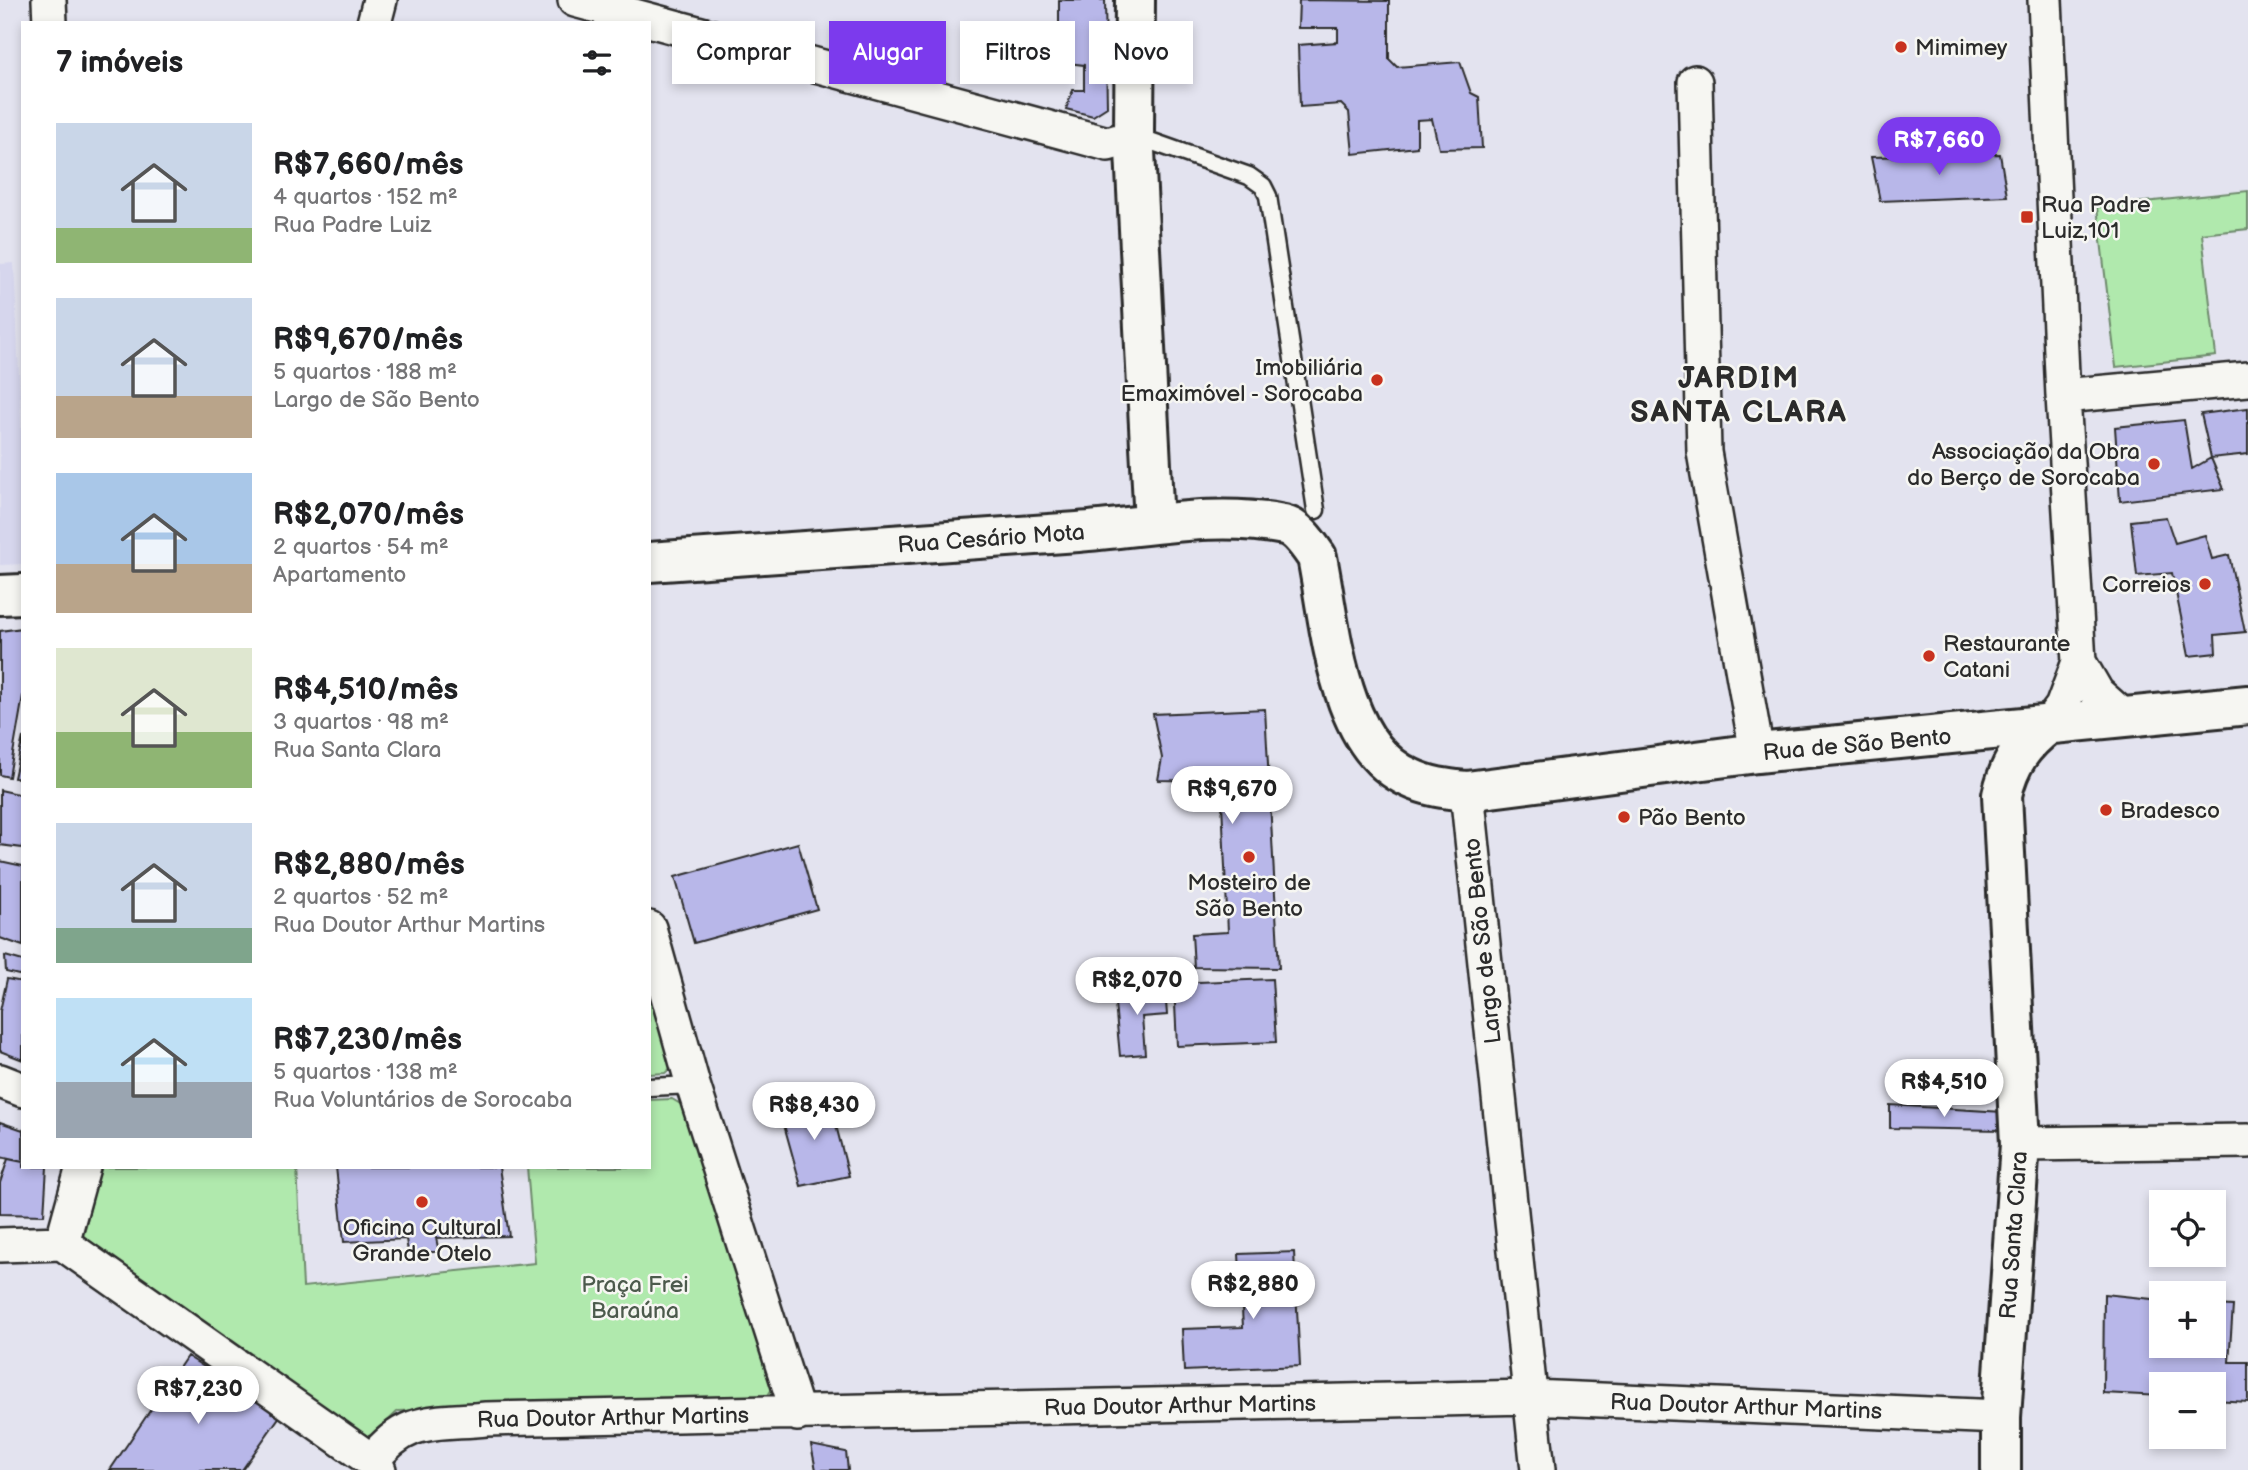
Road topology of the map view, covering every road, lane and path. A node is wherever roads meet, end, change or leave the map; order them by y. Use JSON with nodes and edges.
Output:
{"nodes":[{"id":1,"x":49,"y":0,"type":"edge"},
{"id":2,"x":380,"y":0,"type":"edge"},
{"id":3,"x":575,"y":0,"type":"edge"},
{"id":4,"x":1135,"y":0,"type":"edge"},
{"id":5,"x":2045,"y":0,"type":"edge"},
{"id":6,"x":50,"y":21,"type":"edge"},
{"id":7,"x":375,"y":21,"type":"edge"},
{"id":8,"x":1695,"y":82,"type":"dead end"},
{"id":9,"x":1135,"y":131,"type":"junction"},
{"id":10,"x":2248,"y":379,"type":"edge"},
{"id":11,"x":2063,"y":396,"type":"junction"},
{"id":12,"x":1302,"y":518,"type":"junction"},
{"id":13,"x":1154,"y":524,"type":"junction"},
{"id":14,"x":651,"y":562,"type":"edge"},
{"id":15,"x":21,"y":594,"type":"edge"},
{"id":16,"x":0,"y":595,"type":"edge"},
{"id":17,"x":2079,"y":662,"type":"junction"},
{"id":18,"x":2248,"y":705,"type":"edge"},
{"id":19,"x":2124,"y":717,"type":"junction"},
{"id":20,"x":2049,"y":724,"type":"junction"},
{"id":21,"x":1758,"y":753,"type":"junction"},
{"id":22,"x":1468,"y":791,"type":"junction"},
{"id":23,"x":651,"y":935,"type":"edge"},
{"id":24,"x":0,"y":1081,"type":"edge"},
{"id":25,"x":693,"y":1085,"type":"junction"},
{"id":26,"x":651,"y":1087,"type":"edge"},
{"id":27,"x":21,"y":1089,"type":"edge"},
{"id":28,"x":2248,"y":1141,"type":"edge"},
{"id":29,"x":2020,"y":1144,"type":"junction"},
{"id":30,"x":82,"y":1169,"type":"edge"},
{"id":31,"x":62,"y":1243,"type":"junction"},
{"id":32,"x":0,"y":1245,"type":"edge"},
{"id":33,"x":1531,"y":1397,"type":"junction"},
{"id":34,"x":798,"y":1414,"type":"junction"},
{"id":35,"x":2001,"y":1417,"type":"junction"},
{"id":36,"x":376,"y":1465,"type":"edge"},
{"id":37,"x":1538,"y":1470,"type":"edge"},
{"id":38,"x":2001,"y":1470,"type":"edge"}],
"edges":[{"from":1,"to":6,"type":"street"},
{"from":2,"to":7,"type":"street"},
{"from":3,"to":9,"type":"street"},
{"from":4,"to":9,"type":"main road"},
{"from":5,"to":11,"type":"street"},
{"from":8,"to":21,"type":"street"},
{"from":9,"to":12,"type":"lane"},
{"from":9,"to":13,"type":"main road"},
{"from":10,"to":11,"type":"street"},
{"from":11,"to":17,"type":"street"},
{"from":12,"to":13,"type":"main road","name":"Rua Cesário Mota"},
{"from":12,"to":22,"type":"main road"},
{"from":13,"to":14,"type":"main road","name":"Rua Cesário Mota"},
{"from":15,"to":16,"type":"main road"},
{"from":17,"to":19,"type":"street"},
{"from":17,"to":20,"type":"street"},
{"from":18,"to":19,"type":"main road","name":"Rua de São Bento"},
{"from":19,"to":20,"type":"main road","name":"Rua de São Bento"},
{"from":20,"to":21,"type":"main road","name":"Rua de São Bento"},
{"from":20,"to":29,"type":"main road","name":"Rua Santa Clara"},
{"from":21,"to":22,"type":"main road","name":"Rua de São Bento"},
{"from":22,"to":33,"type":"street","name":"Largo de São Bento"},
{"from":23,"to":25,"type":"street"},
{"from":24,"to":27,"type":"street"},
{"from":25,"to":26,"type":"lane"},
{"from":25,"to":34,"type":"street"},
{"from":28,"to":29,"type":"street"},
{"from":29,"to":35,"type":"main road","name":"Rua Santa Clara"},
{"from":30,"to":31,"type":"street"},
{"from":31,"to":32,"type":"street"},
{"from":31,"to":36,"type":"street"},
{"from":33,"to":34,"type":"street","name":"Rua Doutor Arthur Martins"},
{"from":33,"to":35,"type":"street","name":"Rua Doutor Arthur Martins"},
{"from":33,"to":37,"type":"street","name":"Largo de São Bento"},
{"from":34,"to":36,"type":"street","name":"Rua Doutor Arthur Martins"},
{"from":35,"to":38,"type":"main road","name":"Rua Santa Clara"}]}
